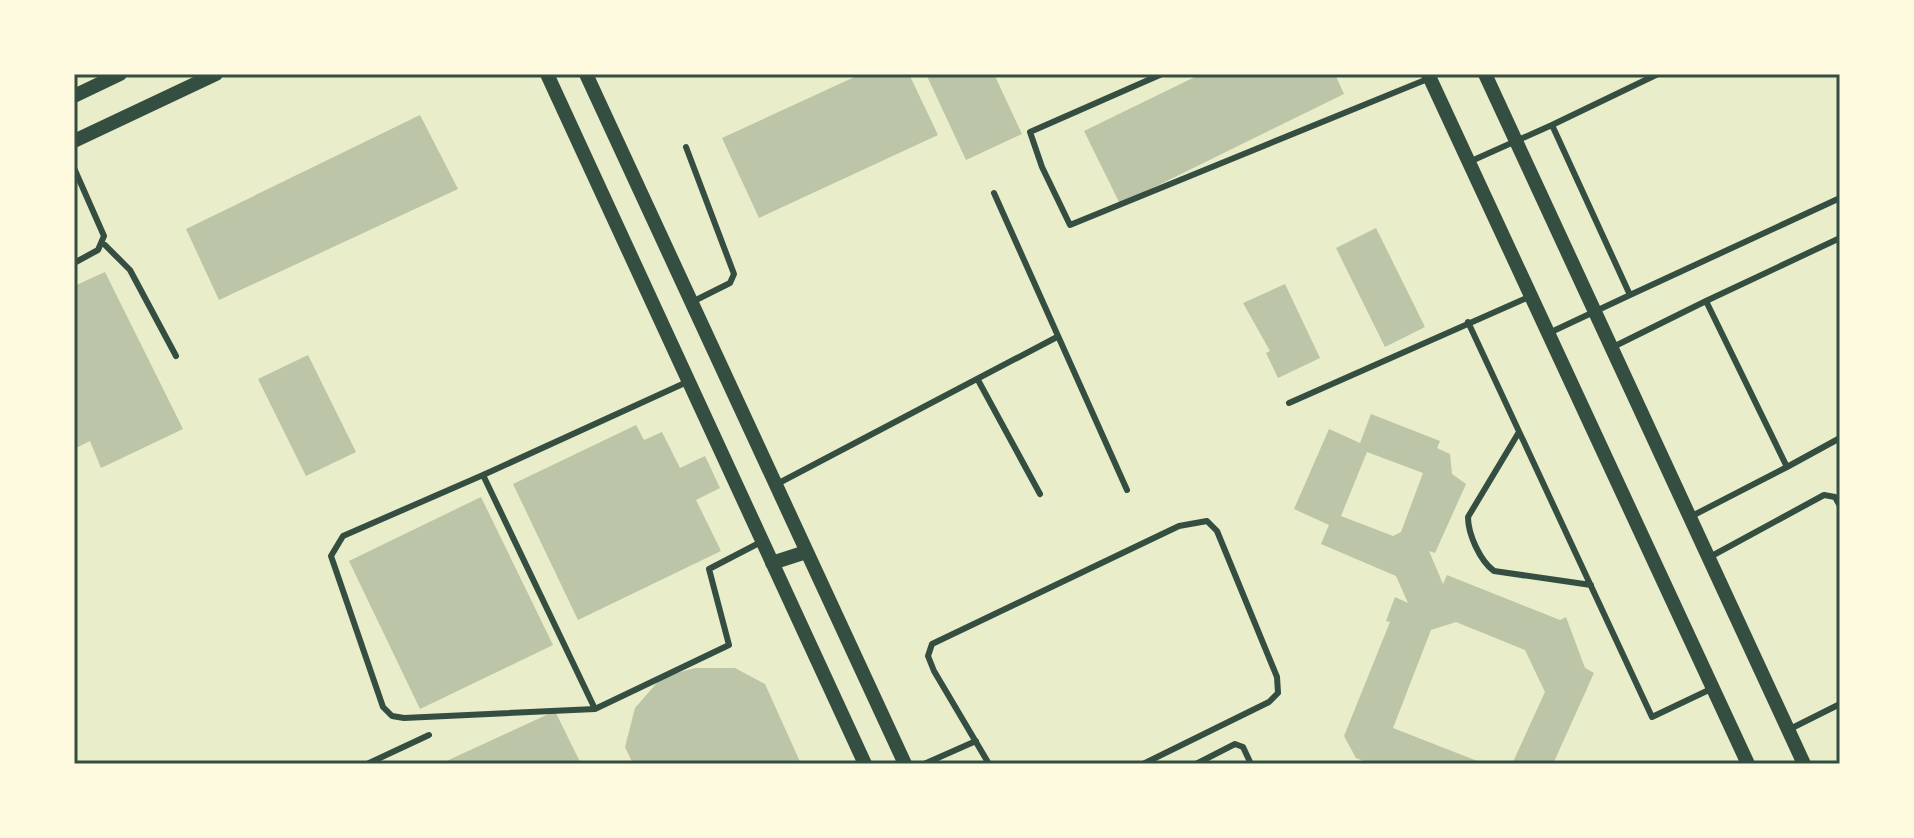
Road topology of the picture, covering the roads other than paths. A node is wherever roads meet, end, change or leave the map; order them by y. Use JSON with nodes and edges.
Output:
{"nodes":[{"id":1,"x":120,"y":74,"type":"edge"},
{"id":2,"x":216,"y":74,"type":"edge"},
{"id":3,"x":547,"y":74,"type":"edge"},
{"id":4,"x":586,"y":74,"type":"edge"},
{"id":5,"x":1162,"y":74,"type":"edge"},
{"id":6,"x":1485,"y":74,"type":"edge"},
{"id":7,"x":1658,"y":74,"type":"edge"},
{"id":8,"x":1429,"y":76,"type":"edge"},
{"id":9,"x":74,"y":96,"type":"edge"},
{"id":10,"x":1552,"y":125,"type":"junction"},
{"id":11,"x":74,"y":141,"type":"edge"},
{"id":12,"x":1516,"y":141,"type":"junction"},
{"id":13,"x":686,"y":147,"type":"dead end"},
{"id":14,"x":1469,"y":162,"type":"junction"},
{"id":15,"x":74,"y":168,"type":"edge"},
{"id":16,"x":994,"y":193,"type":"dead end"},
{"id":17,"x":1840,"y":198,"type":"edge"},
{"id":18,"x":1840,"y":238,"type":"edge"},
{"id":19,"x":104,"y":244,"type":"junction"},
{"id":20,"x":74,"y":263,"type":"edge"},
{"id":21,"x":1531,"y":295,"type":"junction"},
{"id":22,"x":1630,"y":295,"type":"junction"},
{"id":23,"x":1706,"y":301,"type":"junction"},
{"id":24,"x":692,"y":302,"type":"junction"},
{"id":25,"x":1594,"y":311,"type":"junction"},
{"id":26,"x":1468,"y":322,"type":"junction"},
{"id":27,"x":1549,"y":333,"type":"junction"},
{"id":28,"x":1057,"y":337,"type":"junction"},
{"id":29,"x":1611,"y":348,"type":"junction"},
{"id":30,"x":176,"y":356,"type":"dead end"},
{"id":31,"x":978,"y":380,"type":"junction"},
{"id":32,"x":689,"y":381,"type":"junction"},
{"id":33,"x":1289,"y":403,"type":"dead end"},
{"id":34,"x":1519,"y":432,"type":"junction"},
{"id":35,"x":1840,"y":438,"type":"edge"},
{"id":36,"x":1787,"y":467,"type":"junction"},
{"id":37,"x":483,"y":475,"type":"junction"},
{"id":38,"x":775,"y":485,"type":"junction"},
{"id":39,"x":1127,"y":490,"type":"dead end"},
{"id":40,"x":1840,"y":490,"type":"edge"},
{"id":41,"x":1040,"y":494,"type":"dead end"},
{"id":42,"x":1829,"y":495,"type":"junction"},
{"id":43,"x":1840,"y":506,"type":"edge"},
{"id":44,"x":1690,"y":517,"type":"junction"},
{"id":45,"x":761,"y":542,"type":"junction"},
{"id":46,"x":806,"y":552,"type":"junction"},
{"id":47,"x":1708,"y":558,"type":"junction"},
{"id":48,"x":772,"y":563,"type":"junction"},
{"id":49,"x":1591,"y":585,"type":"junction"},
{"id":50,"x":1713,"y":688,"type":"junction"},
{"id":51,"x":1840,"y":704,"type":"edge"},
{"id":52,"x":595,"y":709,"type":"junction"},
{"id":53,"x":1788,"y":730,"type":"junction"},
{"id":54,"x":429,"y":735,"type":"dead end"},
{"id":55,"x":976,"y":741,"type":"junction"},
{"id":56,"x":367,"y":764,"type":"edge"},
{"id":57,"x":865,"y":764,"type":"edge"},
{"id":58,"x":905,"y":764,"type":"edge"},
{"id":59,"x":924,"y":764,"type":"edge"},
{"id":60,"x":989,"y":764,"type":"edge"},
{"id":61,"x":1143,"y":764,"type":"edge"},
{"id":62,"x":1196,"y":764,"type":"edge"},
{"id":63,"x":1251,"y":764,"type":"edge"},
{"id":64,"x":1748,"y":764,"type":"edge"},
{"id":65,"x":1804,"y":764,"type":"edge"}],
"edges":[{"from":1,"to":9,"type":"street"},
{"from":2,"to":11,"type":"street"},
{"from":3,"to":32,"type":"street"},
{"from":4,"to":24,"type":"street"},
{"from":5,"to":8,"type":"lane"},
{"from":6,"to":12,"type":"street"},
{"from":7,"to":10,"type":"lane"},
{"from":8,"to":14,"type":"street"},
{"from":10,"to":12,"type":"lane"},
{"from":10,"to":22,"type":"lane"},
{"from":12,"to":14,"type":"lane"},
{"from":12,"to":25,"type":"street"},
{"from":13,"to":24,"type":"lane"},
{"from":14,"to":21,"type":"street"},
{"from":15,"to":19,"type":"lane"},
{"from":16,"to":28,"type":"lane"},
{"from":17,"to":22,"type":"lane"},
{"from":18,"to":23,"type":"lane"},
{"from":19,"to":20,"type":"lane"},
{"from":19,"to":30,"type":"lane"},
{"from":21,"to":26,"type":"lane"},
{"from":21,"to":27,"type":"street"},
{"from":22,"to":25,"type":"lane"},
{"from":23,"to":29,"type":"lane"},
{"from":23,"to":36,"type":"lane"},
{"from":24,"to":38,"type":"street"},
{"from":25,"to":27,"type":"lane"},
{"from":25,"to":29,"type":"street"},
{"from":26,"to":33,"type":"lane"},
{"from":26,"to":34,"type":"lane"},
{"from":27,"to":50,"type":"street"},
{"from":28,"to":31,"type":"lane"},
{"from":28,"to":39,"type":"lane"},
{"from":29,"to":44,"type":"street"},
{"from":31,"to":38,"type":"lane"},
{"from":31,"to":41,"type":"lane"},
{"from":32,"to":37,"type":"lane"},
{"from":32,"to":45,"type":"street"},
{"from":34,"to":49,"type":"lane"},
{"from":34,"to":49,"type":"lane"},
{"from":35,"to":36,"type":"lane"},
{"from":36,"to":44,"type":"lane"},
{"from":37,"to":52,"type":"lane"},
{"from":37,"to":52,"type":"lane"},
{"from":38,"to":46,"type":"street"},
{"from":40,"to":42,"type":"lane"},
{"from":42,"to":43,"type":"lane"},
{"from":42,"to":47,"type":"lane"},
{"from":44,"to":47,"type":"street"},
{"from":45,"to":48,"type":"street"},
{"from":45,"to":52,"type":"lane"},
{"from":46,"to":48,"type":"street"},
{"from":46,"to":58,"type":"street"},
{"from":47,"to":53,"type":"street"},
{"from":48,"to":57,"type":"street"},
{"from":49,"to":50,"type":"lane"},
{"from":50,"to":64,"type":"street"},
{"from":51,"to":53,"type":"lane"},
{"from":53,"to":65,"type":"street"},
{"from":54,"to":56,"type":"lane"},
{"from":55,"to":59,"type":"lane"},
{"from":55,"to":60,"type":"lane"},
{"from":55,"to":61,"type":"lane"},
{"from":62,"to":63,"type":"lane"}]}
